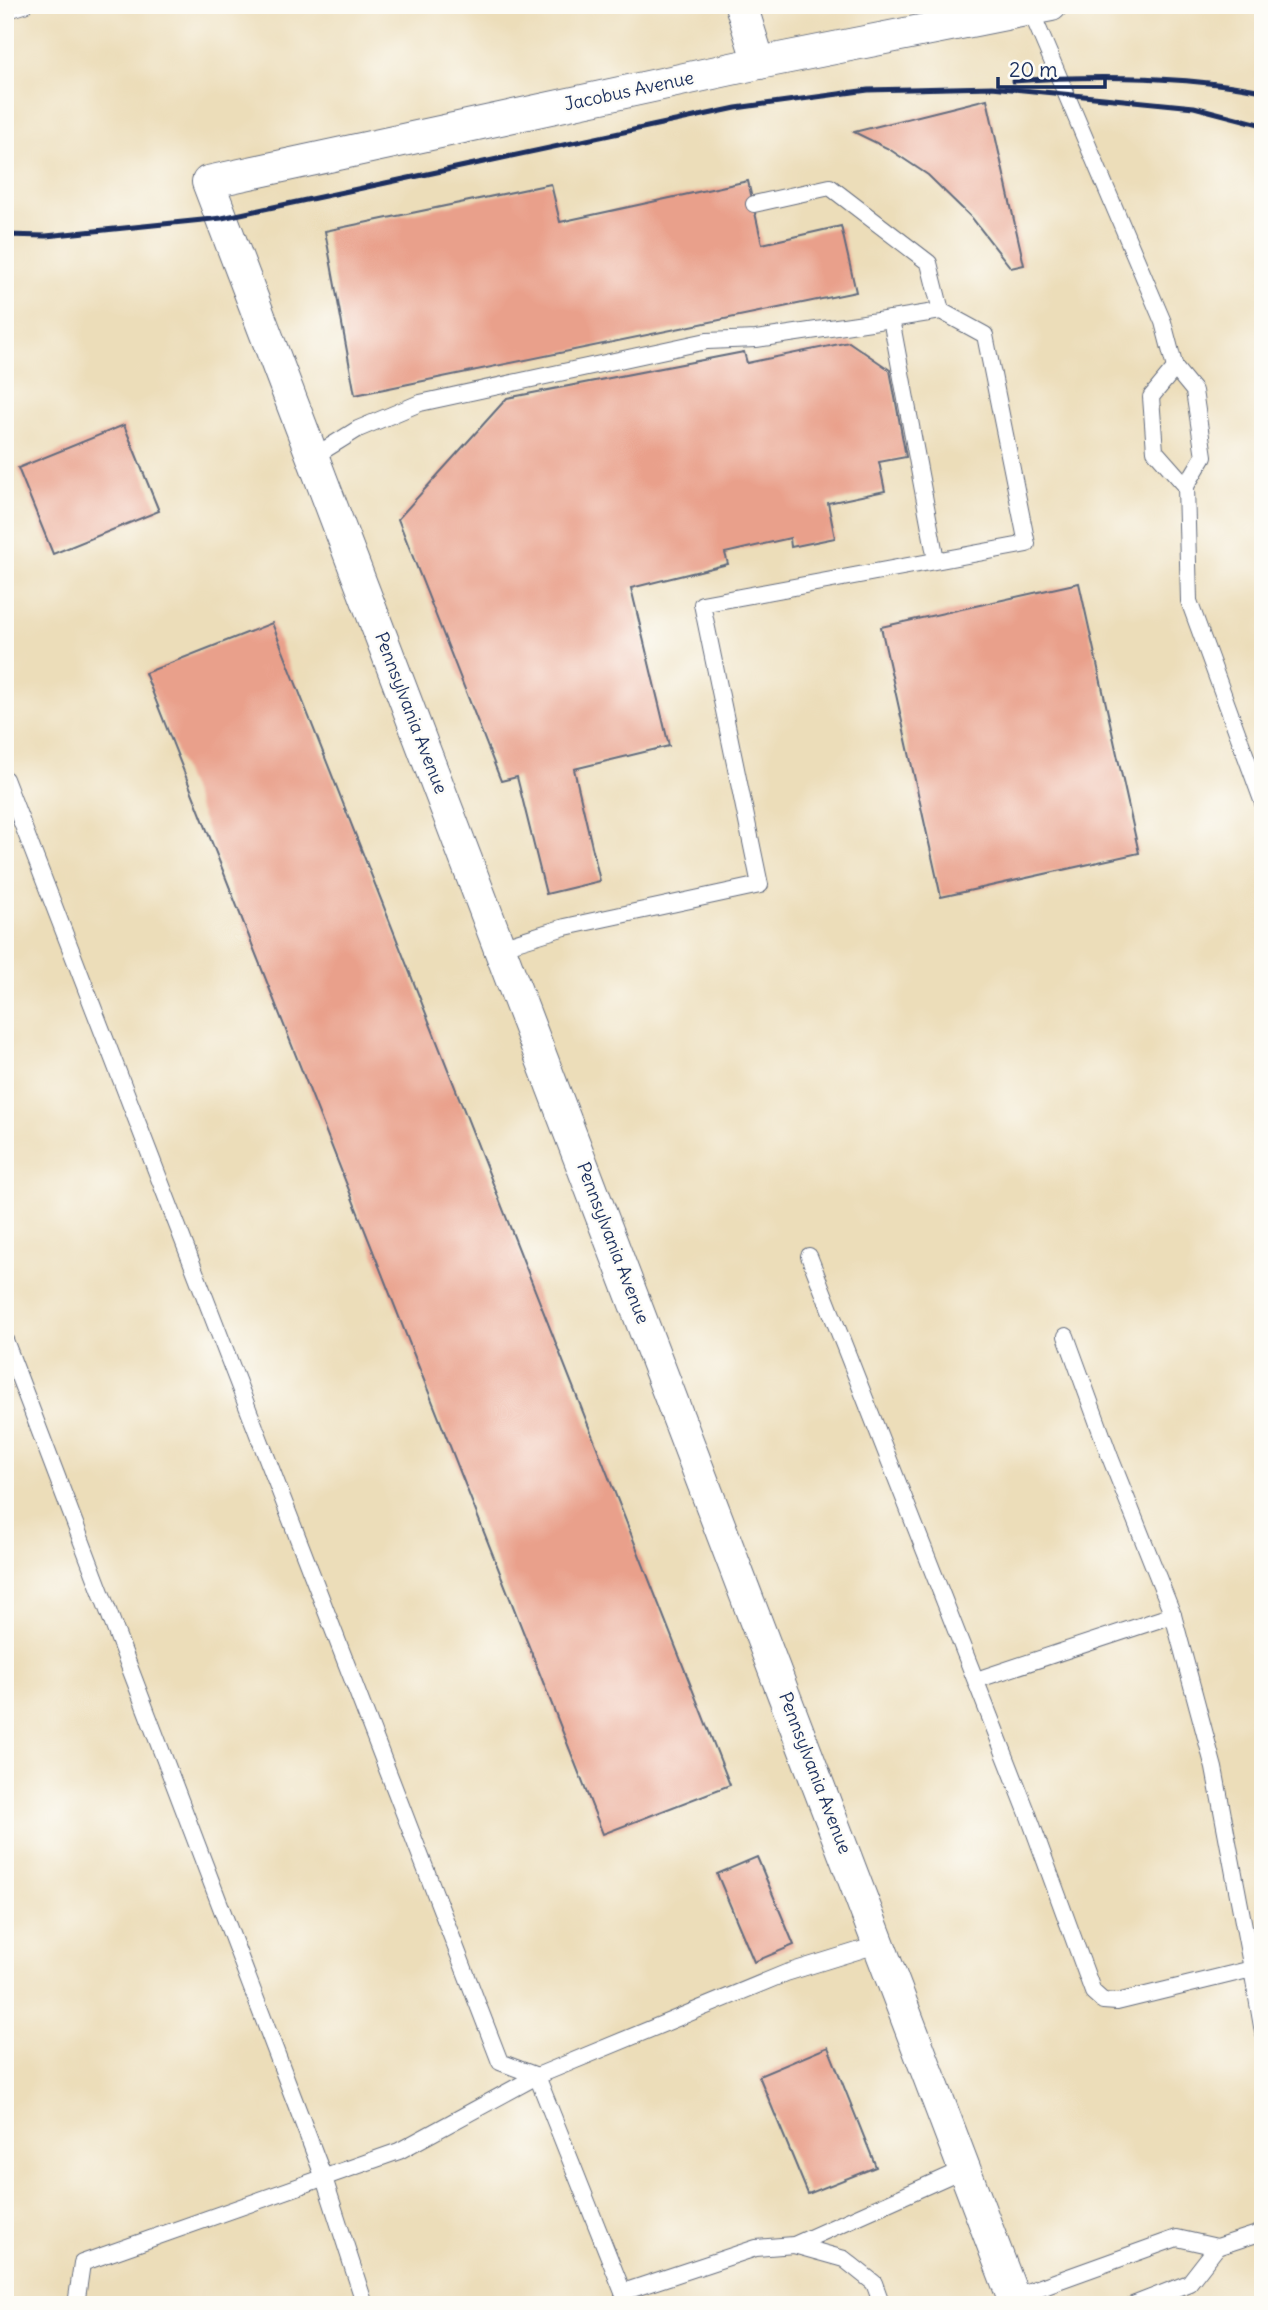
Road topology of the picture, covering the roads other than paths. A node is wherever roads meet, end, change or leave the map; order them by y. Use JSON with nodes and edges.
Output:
{"nodes":[{"id":1,"x":24,"y":5,"type":"edge"},
{"id":2,"x":741,"y":5,"type":"edge"},
{"id":3,"x":1041,"y":7,"type":"edge"},
{"id":4,"x":5,"y":11,"type":"edge"},
{"id":5,"x":759,"y":63,"type":"junction"},
{"id":6,"x":208,"y":182,"type":"joint"},
{"id":7,"x":754,"y":204,"type":"dead end"},
{"id":8,"x":941,"y":311,"type":"junction"},
{"id":9,"x":891,"y":319,"type":"junction"},
{"id":10,"x":1175,"y":368,"type":"junction"},
{"id":11,"x":313,"y":457,"type":"junction"},
{"id":12,"x":1186,"y":486,"type":"junction"},
{"id":13,"x":936,"y":561,"type":"junction"},
{"id":14,"x":5,"y":779,"type":"edge"},
{"id":15,"x":1263,"y":803,"type":"edge"},
{"id":16,"x":500,"y":947,"type":"junction"},
{"id":17,"x":809,"y":1256,"type":"dead end"},
{"id":18,"x":1066,"y":1336,"type":"dead end"},
{"id":19,"x":5,"y":1340,"type":"edge"},
{"id":20,"x":1173,"y":1615,"type":"junction"},
{"id":21,"x":976,"y":1680,"type":"junction"},
{"id":22,"x":880,"y":1944,"type":"junction"},
{"id":23,"x":1252,"y":1969,"type":"junction"},
{"id":24,"x":1263,"y":2032,"type":"edge"},
{"id":25,"x":537,"y":2076,"type":"junction"},
{"id":26,"x":965,"y":2168,"type":"junction"},
{"id":27,"x":324,"y":2178,"type":"junction"},
{"id":28,"x":1263,"y":2232,"type":"edge"},
{"id":29,"x":794,"y":2245,"type":"junction"},
{"id":30,"x":1217,"y":2247,"type":"junction"},
{"id":31,"x":626,"y":2299,"type":"edge"},
{"id":32,"x":1015,"y":2301,"type":"edge"},
{"id":33,"x":76,"y":2305,"type":"edge"},
{"id":34,"x":365,"y":2305,"type":"edge"},
{"id":35,"x":882,"y":2305,"type":"edge"},
{"id":36,"x":1133,"y":2305,"type":"edge"}],
"edges":[{"from":1,"to":4,"type":"lane"},
{"from":2,"to":5,"type":"street"},
{"from":3,"to":5,"type":"street","name":"Jacobus Avenue"},
{"from":3,"to":10,"type":"lane"},
{"from":5,"to":6,"type":"street","name":"Jacobus Avenue"},
{"from":6,"to":11,"type":"street","name":"Pennsylvania Avenue"},
{"from":7,"to":8,"type":"lane"},
{"from":8,"to":9,"type":"lane"},
{"from":8,"to":13,"type":"lane"},
{"from":9,"to":11,"type":"lane"},
{"from":9,"to":13,"type":"lane"},
{"from":10,"to":12,"type":"lane"},
{"from":10,"to":12,"type":"lane"},
{"from":11,"to":16,"type":"street","name":"Pennsylvania Avenue"},
{"from":12,"to":15,"type":"lane"},
{"from":13,"to":16,"type":"lane"},
{"from":14,"to":25,"type":"lane"},
{"from":16,"to":22,"type":"street","name":"Pennsylvania Avenue"},
{"from":17,"to":21,"type":"lane"},
{"from":18,"to":20,"type":"lane"},
{"from":19,"to":27,"type":"lane"},
{"from":20,"to":21,"type":"lane"},
{"from":20,"to":23,"type":"lane"},
{"from":21,"to":23,"type":"lane"},
{"from":22,"to":25,"type":"lane"},
{"from":22,"to":26,"type":"street","name":"Pennsylvania Avenue"},
{"from":23,"to":24,"type":"lane"},
{"from":25,"to":27,"type":"lane"},
{"from":25,"to":31,"type":"lane"},
{"from":26,"to":29,"type":"lane"},
{"from":26,"to":32,"type":"street","name":"Pennsylvania Avenue"},
{"from":27,"to":33,"type":"lane"},
{"from":27,"to":34,"type":"lane"},
{"from":28,"to":30,"type":"lane"},
{"from":29,"to":31,"type":"lane"},
{"from":29,"to":35,"type":"lane"},
{"from":30,"to":32,"type":"lane"},
{"from":30,"to":36,"type":"lane"}]}
